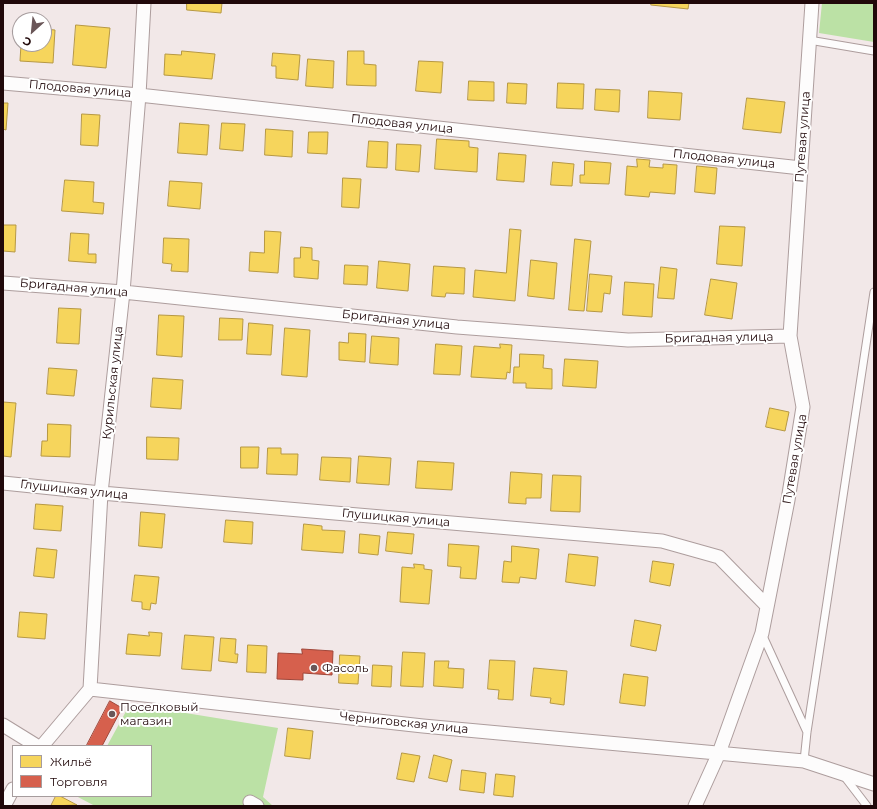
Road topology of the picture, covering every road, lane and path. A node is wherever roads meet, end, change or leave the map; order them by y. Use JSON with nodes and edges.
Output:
{"nodes":[{"id":1,"x":144,"y":3,"type":"edge"},
{"id":2,"x":812,"y":3,"type":"edge"},
{"id":3,"x":809,"y":40,"type":"junction"},
{"id":4,"x":874,"y":51,"type":"edge"},
{"id":5,"x":3,"y":83,"type":"edge"},
{"id":6,"x":139,"y":95,"type":"junction"},
{"id":7,"x":801,"y":168,"type":"junction"},
{"id":8,"x":3,"y":282,"type":"edge"},
{"id":9,"x":123,"y":292,"type":"junction"},
{"id":10,"x":874,"y":292,"type":"edge"},
{"id":11,"x":790,"y":336,"type":"junction"},
{"id":12,"x":3,"y":483,"type":"edge"},
{"id":13,"x":101,"y":493,"type":"junction"},
{"id":14,"x":767,"y":606,"type":"junction"},
{"id":15,"x":762,"y":633,"type":"junction"},
{"id":16,"x":90,"y":689,"type":"junction"},
{"id":17,"x":3,"y":725,"type":"edge"},
{"id":18,"x":807,"y":732,"type":"junction"},
{"id":19,"x":34,"y":745,"type":"edge"},
{"id":20,"x":43,"y":745,"type":"edge"},
{"id":21,"x":719,"y":753,"type":"junction"},
{"id":22,"x":804,"y":761,"type":"junction"},
{"id":23,"x":841,"y":773,"type":"junction"},
{"id":24,"x":874,"y":784,"type":"edge"},
{"id":25,"x":12,"y":791,"type":"edge"},
{"id":26,"x":4,"y":806,"type":"edge"},
{"id":27,"x":695,"y":806,"type":"edge"},
{"id":28,"x":868,"y":806,"type":"edge"}],
"edges":[{"from":1,"to":6,"type":"street","name":"Курильская улица"},
{"from":2,"to":3,"type":"street","name":"Путевая улица"},
{"from":3,"to":4,"type":"lane"},
{"from":3,"to":7,"type":"street","name":"Путевая улица"},
{"from":5,"to":6,"type":"street","name":"Плодовая улица"},
{"from":6,"to":7,"type":"street","name":"Плодовая улица"},
{"from":6,"to":9,"type":"street","name":"Курильская улица"},
{"from":7,"to":11,"type":"street","name":"Путевая улица"},
{"from":8,"to":9,"type":"street","name":"Бригадная улица"},
{"from":9,"to":11,"type":"street","name":"Бригадная улица"},
{"from":9,"to":13,"type":"street","name":"Курильская улица"},
{"from":10,"to":18,"type":"lane"},
{"from":11,"to":14,"type":"street","name":"Путевая улица"},
{"from":12,"to":13,"type":"street","name":"Глушицкая улица"},
{"from":13,"to":14,"type":"street","name":"Глушицкая улица"},
{"from":13,"to":16,"type":"street","name":"Курильская улица"},
{"from":14,"to":15,"type":"street","name":"Путевая улица"},
{"from":15,"to":18,"type":"lane"},
{"from":15,"to":21,"type":"street","name":"Путевая улица"},
{"from":16,"to":20,"type":"street"},
{"from":16,"to":21,"type":"street","name":"Черниговская улица"},
{"from":17,"to":19,"type":"street"},
{"from":18,"to":22,"type":"lane"},
{"from":21,"to":22,"type":"street","name":"Черниговская улица"},
{"from":21,"to":27,"type":"street","name":"Путевая улица"},
{"from":22,"to":23,"type":"street","name":"Черниговская улица"},
{"from":23,"to":24,"type":"street","name":"Черниговская улица"},
{"from":23,"to":28,"type":"lane"},
{"from":25,"to":26,"type":"street"}]}
